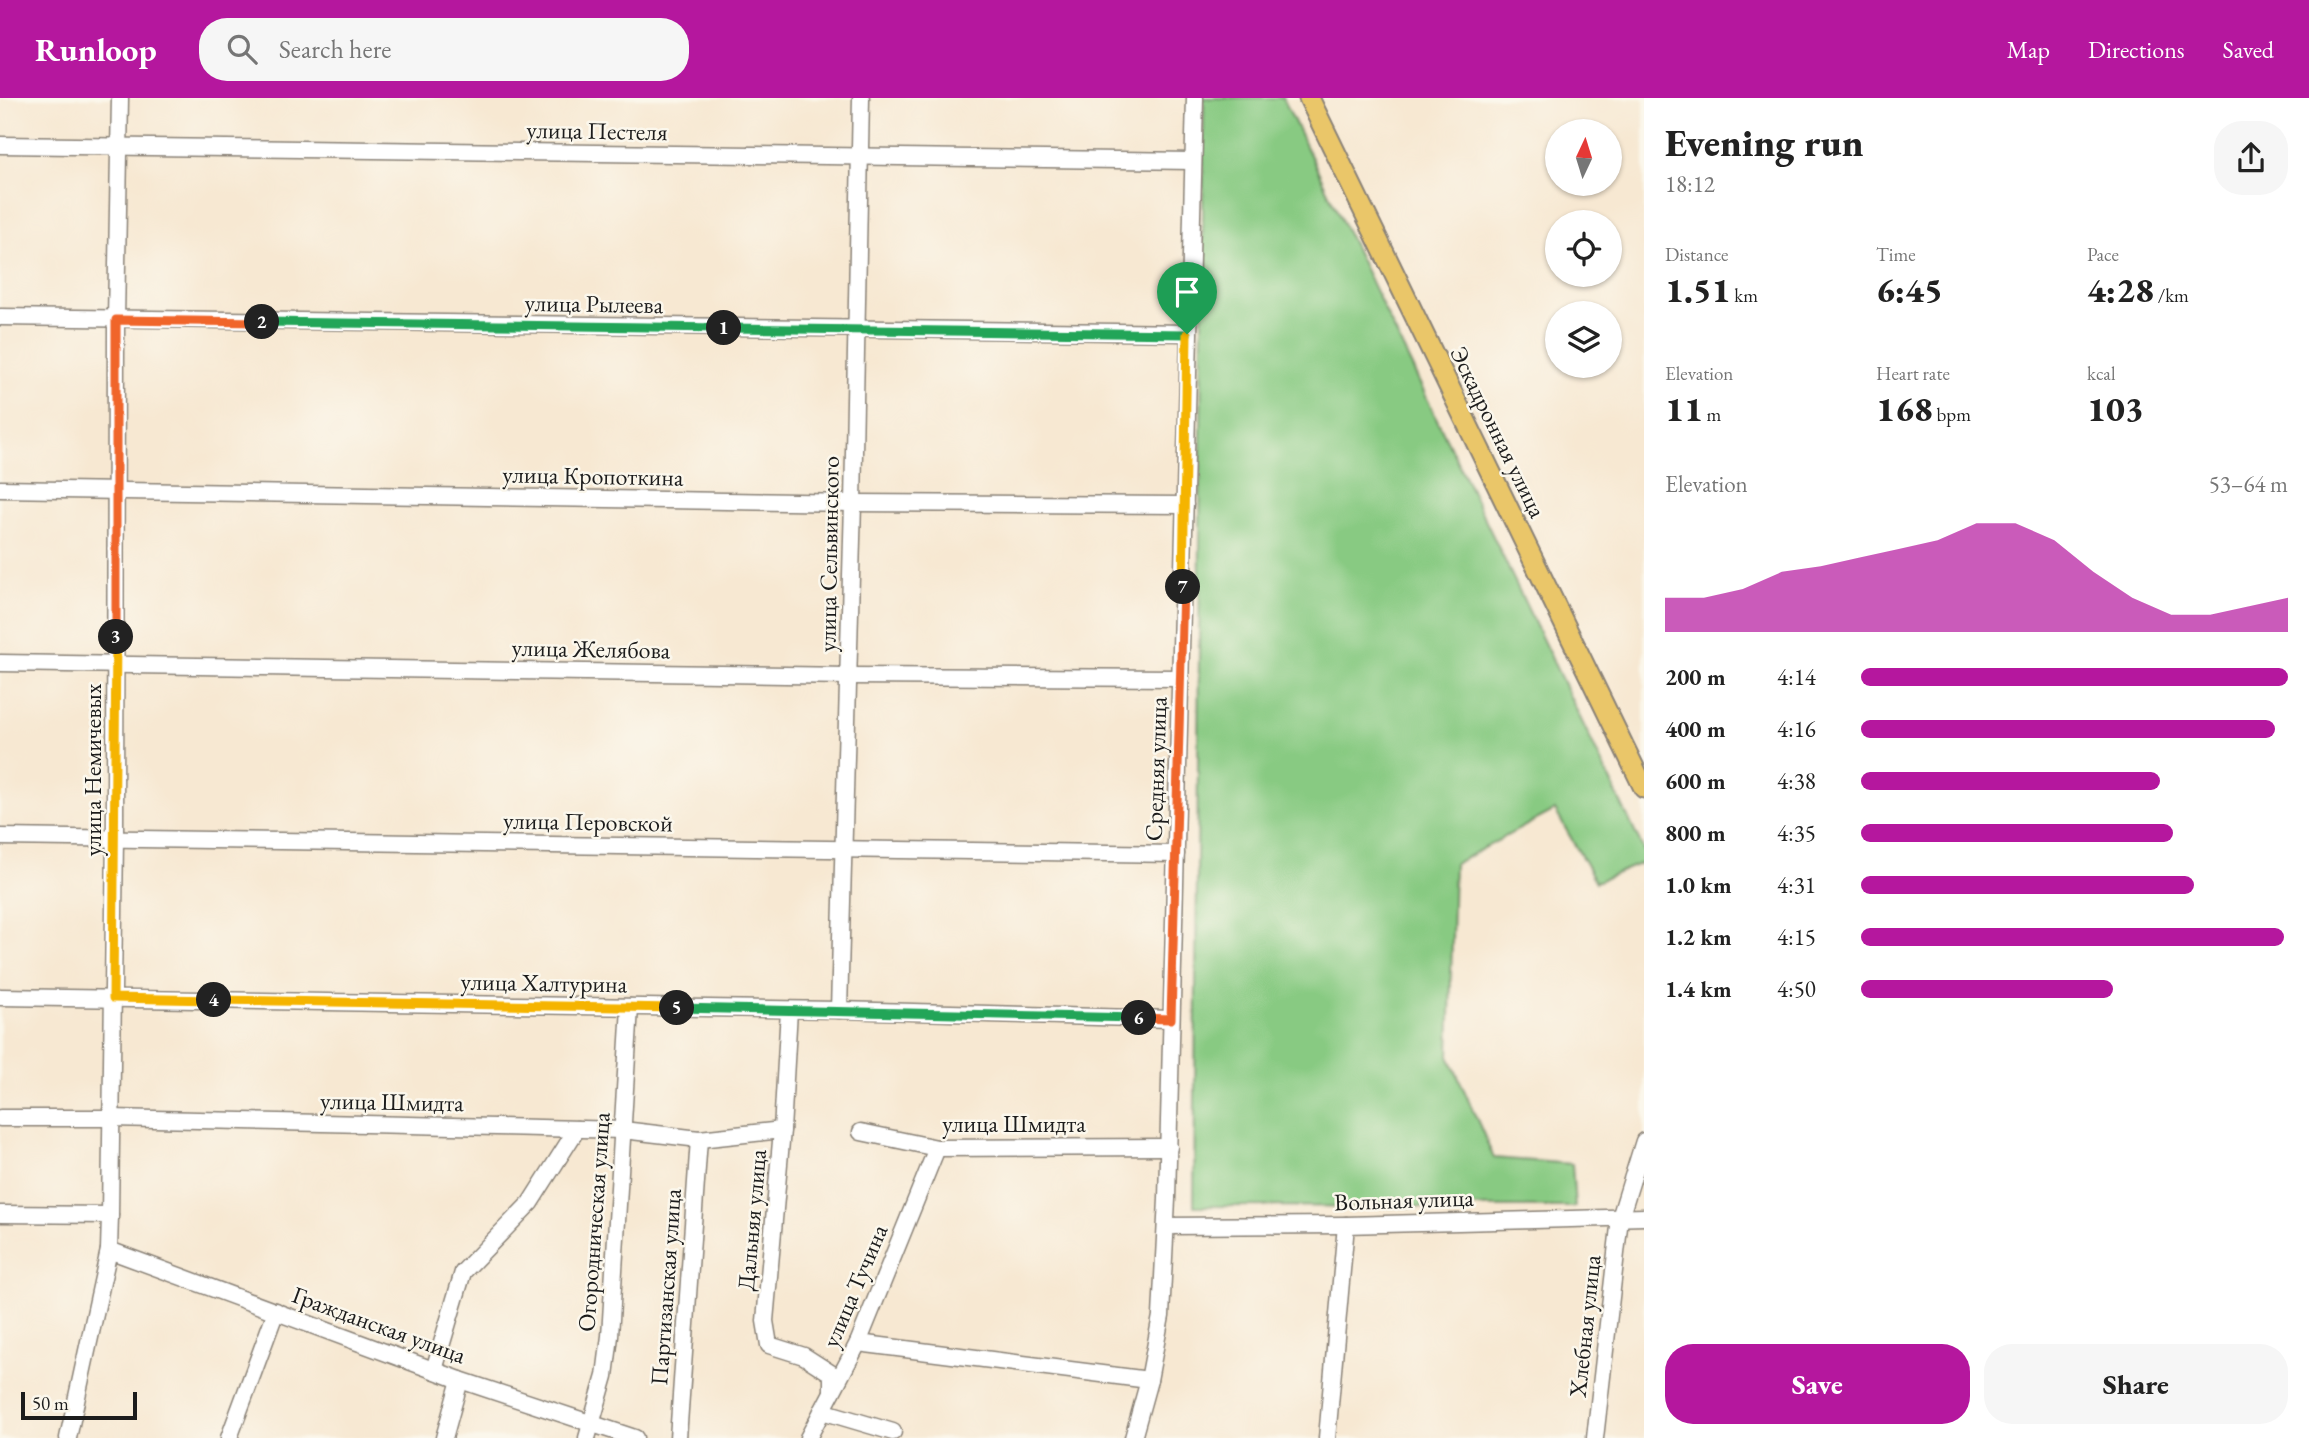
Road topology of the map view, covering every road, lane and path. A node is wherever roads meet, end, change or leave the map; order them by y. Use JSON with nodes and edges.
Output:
{"nodes":[{"id":1,"x":120,"y":98,"type":"edge"},
{"id":2,"x":861,"y":98,"type":"edge"},
{"id":3,"x":1195,"y":98,"type":"edge"},
{"id":4,"x":1309,"y":98,"type":"edge"},
{"id":5,"x":0,"y":145,"type":"edge"},
{"id":6,"x":120,"y":147,"type":"junction"},
{"id":7,"x":860,"y":157,"type":"junction"},
{"id":8,"x":1193,"y":161,"type":"junction"},
{"id":9,"x":0,"y":317,"type":"edge"},
{"id":10,"x":116,"y":320,"type":"junction"},
{"id":11,"x":856,"y":330,"type":"junction"},
{"id":12,"x":1187,"y":334,"type":"junction"},
{"id":13,"x":0,"y":489,"type":"edge"},
{"id":14,"x":116,"y":491,"type":"junction"},
{"id":15,"x":853,"y":503,"type":"junction"},
{"id":16,"x":1185,"y":505,"type":"junction"},
{"id":17,"x":0,"y":663,"type":"edge"},
{"id":18,"x":116,"y":663,"type":"junction"},
{"id":19,"x":848,"y":676,"type":"junction"},
{"id":20,"x":1181,"y":678,"type":"junction"},
{"id":21,"x":1644,"y":788,"type":"edge"},
{"id":22,"x":0,"y":837,"type":"edge"},
{"id":23,"x":116,"y":838,"type":"junction"},
{"id":24,"x":842,"y":849,"type":"junction"},
{"id":25,"x":1176,"y":854,"type":"junction"},
{"id":26,"x":0,"y":998,"type":"edge"},
{"id":27,"x":113,"y":998,"type":"junction"},
{"id":28,"x":630,"y":1007,"type":"junction"},
{"id":29,"x":789,"y":1010,"type":"junction"},
{"id":30,"x":839,"y":1010,"type":"junction"},
{"id":31,"x":1171,"y":1019,"type":"junction"},
{"id":32,"x":0,"y":1118,"type":"edge"},
{"id":33,"x":111,"y":1118,"type":"junction"},
{"id":34,"x":577,"y":1129,"type":"junction"},
{"id":35,"x":623,"y":1130,"type":"junction"},
{"id":36,"x":782,"y":1130,"type":"junction"},
{"id":37,"x":861,"y":1132,"type":"dead end"},
{"id":38,"x":699,"y":1139,"type":"junction"},
{"id":39,"x":1644,"y":1141,"type":"edge"},
{"id":40,"x":1169,"y":1147,"type":"junction"},
{"id":41,"x":937,"y":1148,"type":"junction"},
{"id":42,"x":1167,"y":1199,"type":"junction"},
{"id":43,"x":0,"y":1214,"type":"edge"},
{"id":44,"x":110,"y":1215,"type":"junction"},
{"id":45,"x":1644,"y":1217,"type":"edge"},
{"id":46,"x":1620,"y":1218,"type":"junction"},
{"id":47,"x":1346,"y":1224,"type":"junction"},
{"id":48,"x":1166,"y":1226,"type":"junction"},
{"id":49,"x":1198,"y":1226,"type":"junction"},
{"id":50,"x":1165,"y":1247,"type":"junction"},
{"id":51,"x":109,"y":1250,"type":"junction"},
{"id":52,"x":276,"y":1311,"type":"junction"},
{"id":53,"x":858,"y":1343,"type":"junction"},
{"id":54,"x":434,"y":1370,"type":"junction"},
{"id":55,"x":460,"y":1380,"type":"junction"},
{"id":56,"x":1149,"y":1380,"type":"junction"},
{"id":57,"x":832,"y":1392,"type":"junction"},
{"id":58,"x":822,"y":1411,"type":"junction"},
{"id":59,"x":592,"y":1422,"type":"junction"},
{"id":60,"x":893,"y":1432,"type":"dead end"},
{"id":61,"x":68,"y":1438,"type":"edge"},
{"id":62,"x":229,"y":1438,"type":"edge"},
{"id":63,"x":444,"y":1438,"type":"edge"},
{"id":64,"x":587,"y":1438,"type":"edge"},
{"id":65,"x":635,"y":1438,"type":"edge"},
{"id":66,"x":678,"y":1438,"type":"edge"},
{"id":67,"x":808,"y":1438,"type":"edge"},
{"id":68,"x":1133,"y":1438,"type":"edge"},
{"id":69,"x":1327,"y":1438,"type":"edge"},
{"id":70,"x":1595,"y":1438,"type":"edge"}],
"edges":[{"from":1,"to":6,"type":"street","name":"улица Немичевых"},
{"from":2,"to":7,"type":"street","name":"улица Сельвинского"},
{"from":3,"to":8,"type":"street","name":"Средняя улица"},
{"from":4,"to":21,"type":"main road","name":"Эскадронная улица"},
{"from":5,"to":6,"type":"street","name":"улица Пестеля"},
{"from":6,"to":7,"type":"street","name":"улица Пестеля"},
{"from":6,"to":10,"type":"street","name":"улица Немичевых"},
{"from":7,"to":8,"type":"street","name":"улица Пестеля"},
{"from":7,"to":11,"type":"street","name":"улица Сельвинского"},
{"from":8,"to":12,"type":"street","name":"Средняя улица"},
{"from":9,"to":10,"type":"street","name":"улица Рылеева"},
{"from":10,"to":11,"type":"street","name":"улица Рылеева"},
{"from":10,"to":14,"type":"street","name":"улица Немичевых"},
{"from":11,"to":12,"type":"street","name":"улица Рылеева"},
{"from":11,"to":15,"type":"street","name":"улица Сельвинского"},
{"from":12,"to":16,"type":"street","name":"Средняя улица"},
{"from":13,"to":14,"type":"street","name":"улица Кропоткина"},
{"from":14,"to":15,"type":"street","name":"улица Кропоткина"},
{"from":14,"to":18,"type":"street","name":"улица Немичевых"},
{"from":15,"to":16,"type":"street","name":"улица Кропоткина"},
{"from":15,"to":19,"type":"street","name":"улица Сельвинского"},
{"from":16,"to":20,"type":"street","name":"Средняя улица"},
{"from":17,"to":18,"type":"street","name":"улица Желябова"},
{"from":18,"to":19,"type":"street","name":"улица Желябова"},
{"from":18,"to":23,"type":"street","name":"улица Немичевых"},
{"from":19,"to":20,"type":"street","name":"улица Желябова"},
{"from":19,"to":24,"type":"street","name":"улица Сельвинского"},
{"from":20,"to":25,"type":"street","name":"Средняя улица"},
{"from":22,"to":23,"type":"street","name":"улица Перовской"},
{"from":23,"to":24,"type":"street","name":"улица Перовской"},
{"from":23,"to":27,"type":"street","name":"улица Немичевых"},
{"from":24,"to":25,"type":"street","name":"улица Перовской"},
{"from":24,"to":30,"type":"street","name":"улица Сельвинского"},
{"from":25,"to":31,"type":"street","name":"Средняя улица"},
{"from":26,"to":27,"type":"street","name":"улица Халтурина"},
{"from":27,"to":28,"type":"street","name":"улица Халтурина"},
{"from":27,"to":33,"type":"street","name":"улица Немичевых"},
{"from":28,"to":29,"type":"street","name":"улица Халтурина"},
{"from":28,"to":35,"type":"street","name":"Огородническая улица"},
{"from":29,"to":30,"type":"street","name":"улица Халтурина"},
{"from":29,"to":36,"type":"street","name":"Дальняя улица"},
{"from":30,"to":31,"type":"street","name":"улица Халтурина"},
{"from":31,"to":40,"type":"street","name":"Средняя улица"},
{"from":32,"to":33,"type":"street","name":"улица Шмидта"},
{"from":33,"to":34,"type":"street","name":"улица Шмидта"},
{"from":33,"to":44,"type":"street","name":"улица Немичевых"},
{"from":34,"to":35,"type":"street","name":"улица Шмидта"},
{"from":34,"to":54,"type":"street"},
{"from":35,"to":38,"type":"street","name":"улица Шмидта"},
{"from":35,"to":59,"type":"street","name":"Огородническая улица"},
{"from":36,"to":38,"type":"street","name":"улица Шмидта"},
{"from":36,"to":57,"type":"street","name":"Дальняя улица"},
{"from":37,"to":41,"type":"street","name":"улица Шмидта"},
{"from":38,"to":66,"type":"street","name":"Партизанская улица"},
{"from":39,"to":46,"type":"street","name":"Хлебная улица"},
{"from":40,"to":41,"type":"street","name":"улица Шмидта"},
{"from":40,"to":42,"type":"street","name":"Средняя улица"},
{"from":41,"to":53,"type":"street","name":"улица Тучина"},
{"from":42,"to":48,"type":"street","name":"Средняя улица"},
{"from":42,"to":49,"type":"street"},
{"from":43,"to":44,"type":"street"},
{"from":44,"to":51,"type":"street","name":"улица Немичевых"},
{"from":45,"to":46,"type":"street","name":"Вольная улица"},
{"from":46,"to":47,"type":"street","name":"Вольная улица"},
{"from":46,"to":70,"type":"street","name":"Хлебная улица"},
{"from":47,"to":49,"type":"street","name":"Вольная улица"},
{"from":47,"to":69,"type":"street"},
{"from":48,"to":49,"type":"street","name":"Вольная улица"},
{"from":48,"to":50,"type":"street","name":"Средняя улица"},
{"from":49,"to":50,"type":"street"},
{"from":50,"to":56,"type":"street","name":"Средняя улица"},
{"from":51,"to":52,"type":"street","name":"Гражданская улица"},
{"from":51,"to":61,"type":"street","name":"улица Немичевых"},
{"from":52,"to":54,"type":"street","name":"Гражданская улица"},
{"from":52,"to":62,"type":"street"},
{"from":53,"to":56,"type":"street"},
{"from":53,"to":57,"type":"street","name":"улица Тучина"},
{"from":54,"to":55,"type":"street","name":"Гражданская улица"},
{"from":55,"to":59,"type":"street","name":"Гражданская улица"},
{"from":55,"to":63,"type":"street"},
{"from":56,"to":68,"type":"street","name":"Средняя улица"},
{"from":57,"to":58,"type":"street","name":"улица Тучина"},
{"from":58,"to":60,"type":"street"},
{"from":58,"to":67,"type":"street","name":"улица Тучина"},
{"from":59,"to":64,"type":"street","name":"Огородническая улица"},
{"from":59,"to":65,"type":"street","name":"Гражданская улица"}]}
